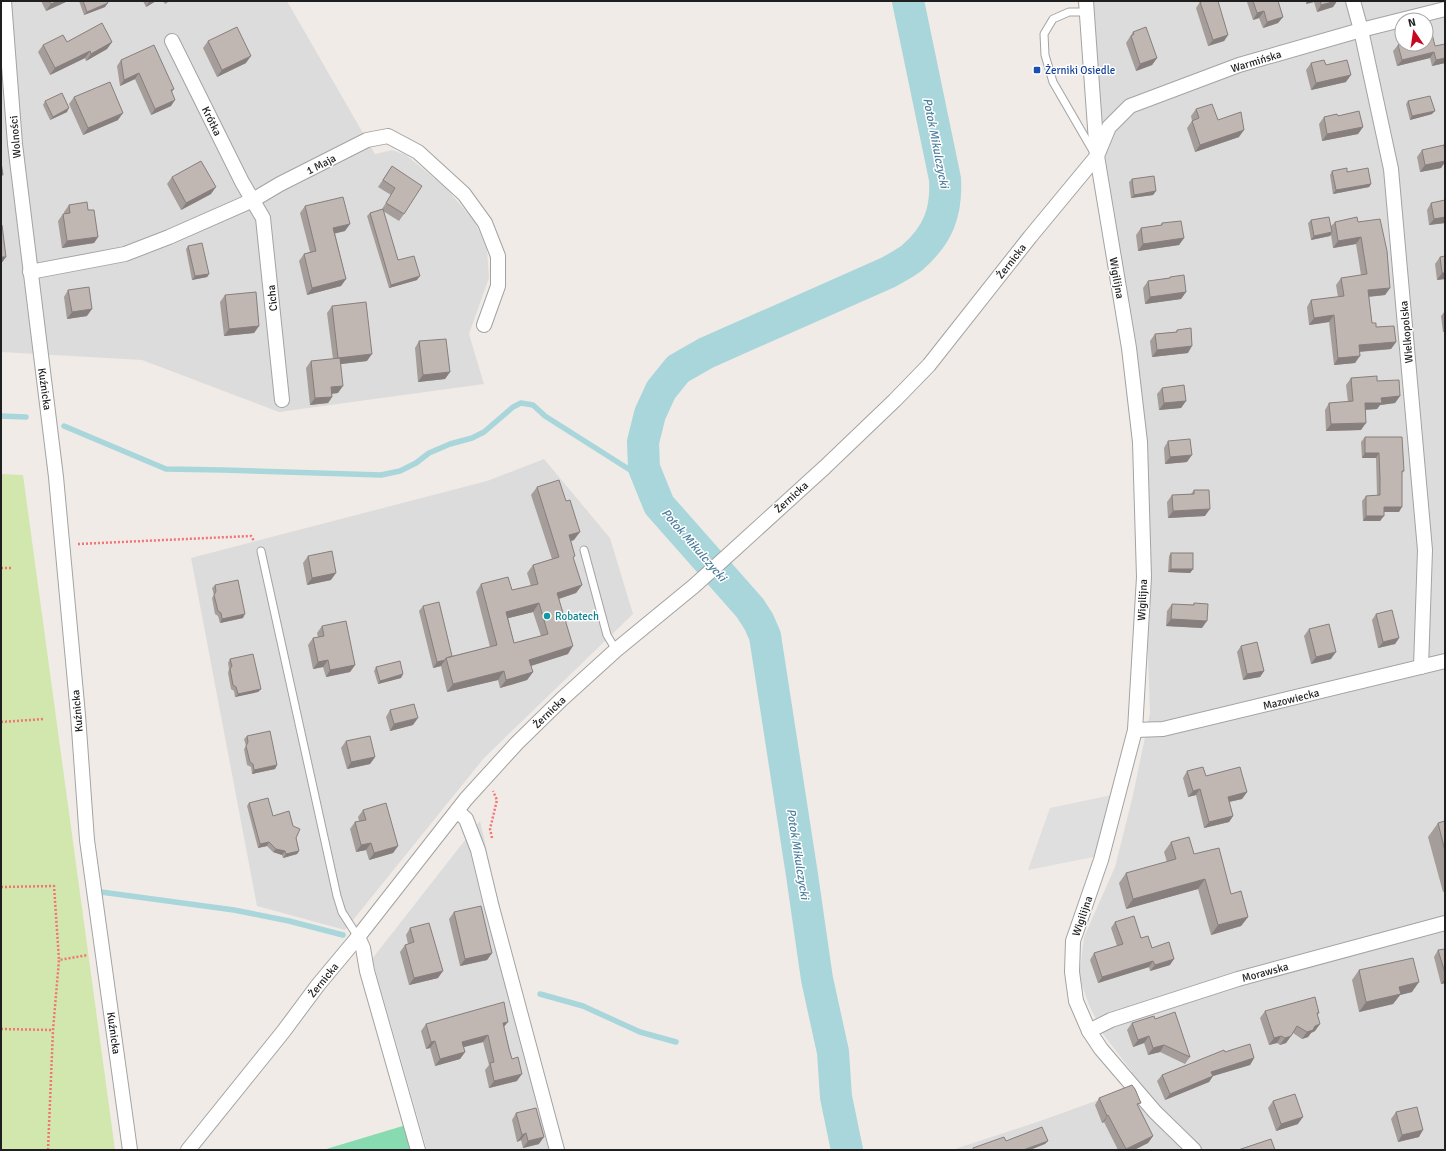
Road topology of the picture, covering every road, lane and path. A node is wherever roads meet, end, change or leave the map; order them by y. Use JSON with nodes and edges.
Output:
{"nodes":[{"id":1,"x":4,"y":1,"type":"edge"},
{"id":2,"x":1353,"y":1,"type":"edge"},
{"id":3,"x":1086,"y":6,"type":"edge"},
{"id":4,"x":1445,"y":9,"type":"edge"},
{"id":5,"x":1361,"y":30,"type":"junction"},
{"id":6,"x":172,"y":41,"type":"dead end"},
{"id":7,"x":1097,"y":156,"type":"junction"},
{"id":8,"x":253,"y":200,"type":"junction"},
{"id":9,"x":30,"y":272,"type":"junction"},
{"id":10,"x":484,"y":325,"type":"dead end"},
{"id":11,"x":282,"y":400,"type":"dead end"},
{"id":12,"x":62,"y":545,"type":"junction"},
{"id":13,"x":584,"y":550,"type":"dead end"},
{"id":14,"x":260,"y":552,"type":"joint"},
{"id":15,"x":1,"y":568,"type":"edge"},
{"id":16,"x":11,"y":568,"type":"dead end"},
{"id":17,"x":616,"y":650,"type":"junction"},
{"id":18,"x":1445,"y":661,"type":"edge"},
{"id":19,"x":1421,"y":667,"type":"junction"},
{"id":20,"x":44,"y":719,"type":"dead end"},
{"id":21,"x":1,"y":722,"type":"edge"},
{"id":22,"x":1135,"y":730,"type":"junction"},
{"id":23,"x":483,"y":781,"type":"junction"},
{"id":24,"x":457,"y":811,"type":"junction"},
{"id":25,"x":494,"y":844,"type":"dead end"},
{"id":26,"x":1,"y":887,"type":"edge"},
{"id":27,"x":1445,"y":923,"type":"edge"},
{"id":28,"x":358,"y":937,"type":"junction"},
{"id":29,"x":102,"y":952,"type":"junction"},
{"id":30,"x":59,"y":960,"type":"junction"},
{"id":31,"x":1,"y":1030,"type":"edge"},
{"id":32,"x":53,"y":1030,"type":"junction"},
{"id":33,"x":1089,"y":1031,"type":"junction"},
{"id":34,"x":48,"y":1150,"type":"edge"},
{"id":35,"x":130,"y":1150,"type":"edge"},
{"id":36,"x":188,"y":1150,"type":"edge"},
{"id":37,"x":418,"y":1150,"type":"edge"},
{"id":38,"x":557,"y":1150,"type":"edge"},
{"id":39,"x":1194,"y":1150,"type":"edge"}],
"edges":[{"from":1,"to":9,"type":"street","name":"Wolności"},
{"from":2,"to":5,"type":"street","name":"Wielkopolska"},
{"from":3,"to":7,"type":"street","name":"Wigilijna"},
{"from":3,"to":7,"type":"lane"},
{"from":4,"to":5,"type":"street","name":"Warmińska"},
{"from":5,"to":7,"type":"street","name":"Warmińska"},
{"from":5,"to":19,"type":"street","name":"Wielkopolska"},
{"from":6,"to":8,"type":"street","name":"Krótka"},
{"from":7,"to":17,"type":"street","name":"Żernicka"},
{"from":7,"to":22,"type":"street","name":"Wigilijna"},
{"from":8,"to":9,"type":"street","name":"1 Maja"},
{"from":8,"to":10,"type":"street","name":"1 Maja"},
{"from":8,"to":11,"type":"street","name":"Cicha"},
{"from":9,"to":12,"type":"street","name":"Kuźnicka"},
{"from":12,"to":14,"type":"path"},
{"from":12,"to":29,"type":"street","name":"Kuźnicka"},
{"from":13,"to":17,"type":"lane"},
{"from":14,"to":28,"type":"lane"},
{"from":15,"to":16,"type":"path"},
{"from":17,"to":23,"type":"street","name":"Żernicka"},
{"from":18,"to":19,"type":"street","name":"Mazowiecka"},
{"from":19,"to":22,"type":"street","name":"Mazowiecka"},
{"from":20,"to":21,"type":"path"},
{"from":22,"to":33,"type":"street","name":"Wigilijna"},
{"from":23,"to":24,"type":"street","name":"Żernicka"},
{"from":23,"to":25,"type":"path"},
{"from":24,"to":28,"type":"street","name":"Żernicka"},
{"from":24,"to":38,"type":"street"},
{"from":26,"to":30,"type":"path"},
{"from":27,"to":33,"type":"street","name":"Morawska"},
{"from":28,"to":36,"type":"street","name":"Żernicka"},
{"from":28,"to":37,"type":"street"},
{"from":29,"to":30,"type":"path"},
{"from":29,"to":35,"type":"street","name":"Kuźnicka"},
{"from":30,"to":32,"type":"path"},
{"from":31,"to":32,"type":"path"},
{"from":32,"to":34,"type":"path"},
{"from":33,"to":39,"type":"street","name":"Wigilijna"}]}
